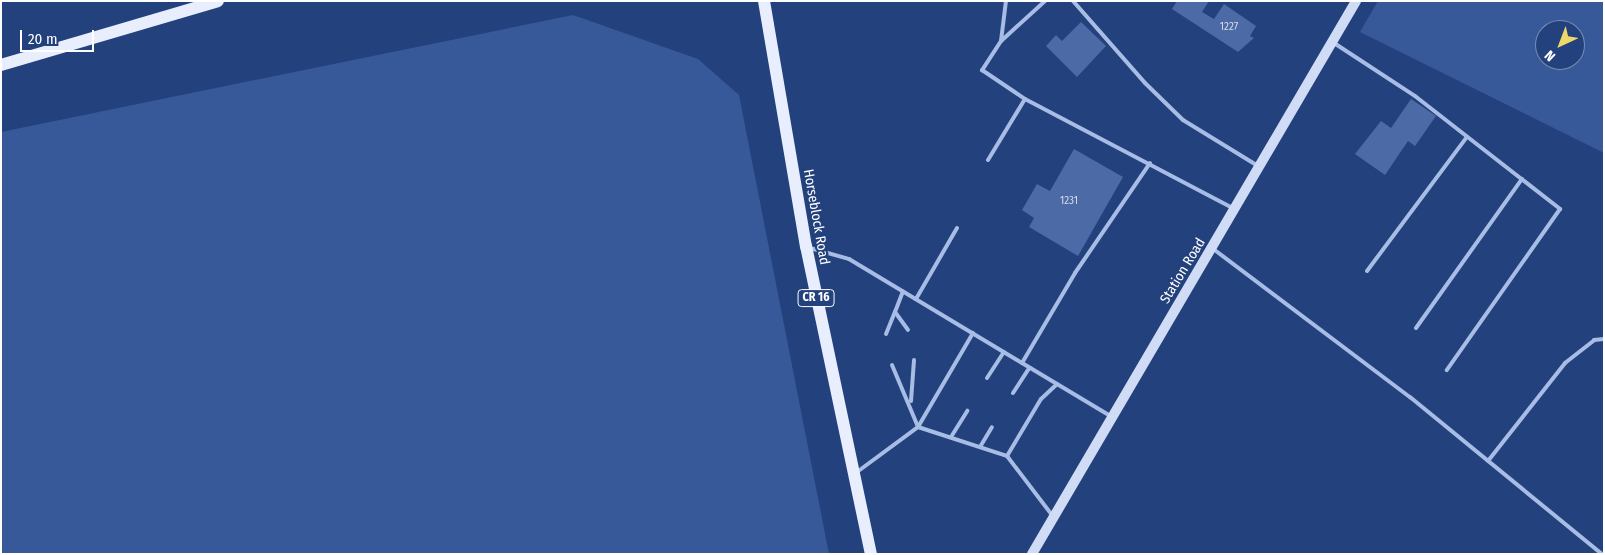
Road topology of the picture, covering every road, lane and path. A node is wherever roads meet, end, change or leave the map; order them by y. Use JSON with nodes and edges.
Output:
{"nodes":[{"id":1,"x":218,"y":1,"type":"edge"},
{"id":2,"x":1006,"y":1,"type":"edge"},
{"id":3,"x":1045,"y":1,"type":"edge"},
{"id":4,"x":1073,"y":1,"type":"edge"},
{"id":5,"x":1356,"y":1,"type":"edge"},
{"id":6,"x":766,"y":2,"type":"edge"},
{"id":7,"x":1001,"y":40,"type":"junction"},
{"id":8,"x":1332,"y":42,"type":"junction"},
{"id":9,"x":1,"y":65,"type":"edge"},
{"id":10,"x":1025,"y":98,"type":"junction"},
{"id":11,"x":1466,"y":138,"type":"junction"},
{"id":12,"x":988,"y":160,"type":"dead end"},
{"id":13,"x":1150,"y":163,"type":"junction"},
{"id":14,"x":1260,"y":167,"type":"junction"},
{"id":15,"x":1522,"y":178,"type":"junction"},
{"id":16,"x":1235,"y":210,"type":"junction"},
{"id":17,"x":957,"y":228,"type":"dead end"},
{"id":18,"x":806,"y":246,"type":"junction"},
{"id":19,"x":1212,"y":248,"type":"junction"},
{"id":20,"x":1367,"y":271,"type":"dead end"},
{"id":21,"x":903,"y":291,"type":"junction"},
{"id":22,"x":916,"y":299,"type":"junction"},
{"id":23,"x":895,"y":312,"type":"junction"},
{"id":24,"x":1416,"y":328,"type":"dead end"},
{"id":25,"x":908,"y":330,"type":"dead end"},
{"id":26,"x":973,"y":333,"type":"junction"},
{"id":27,"x":886,"y":334,"type":"dead end"},
{"id":28,"x":1604,"y":339,"type":"edge"},
{"id":29,"x":1004,"y":352,"type":"junction"},
{"id":30,"x":914,"y":360,"type":"dead end"},
{"id":31,"x":1022,"y":364,"type":"junction"},
{"id":32,"x":892,"y":365,"type":"dead end"},
{"id":33,"x":1029,"y":368,"type":"junction"},
{"id":34,"x":1447,"y":370,"type":"dead end"},
{"id":35,"x":987,"y":378,"type":"dead end"},
{"id":36,"x":1058,"y":384,"type":"junction"},
{"id":37,"x":1013,"y":393,"type":"dead end"},
{"id":38,"x":911,"y":402,"type":"junction"},
{"id":39,"x":967,"y":411,"type":"dead end"},
{"id":40,"x":1112,"y":417,"type":"junction"},
{"id":41,"x":918,"y":427,"type":"junction"},
{"id":42,"x":992,"y":427,"type":"dead end"},
{"id":43,"x":951,"y":437,"type":"junction"},
{"id":44,"x":980,"y":447,"type":"junction"},
{"id":45,"x":1007,"y":456,"type":"junction"},
{"id":46,"x":1488,"y":461,"type":"junction"},
{"id":47,"x":853,"y":474,"type":"junction"},
{"id":48,"x":1053,"y":518,"type":"junction"},
{"id":49,"x":871,"y":554,"type":"edge"},
{"id":50,"x":1032,"y":554,"type":"edge"},
{"id":51,"x":1602,"y":554,"type":"edge"}],
"edges":[{"from":1,"to":9,"type":"main road"},
{"from":2,"to":7,"type":"lane"},
{"from":3,"to":7,"type":"lane"},
{"from":4,"to":14,"type":"lane"},
{"from":5,"to":8,"type":"main road","name":"Station Road"},
{"from":6,"to":18,"type":"main road","name":"Horseblock Road","number":"CR 16"},
{"from":7,"to":10,"type":"lane"},
{"from":8,"to":11,"type":"lane"},
{"from":8,"to":14,"type":"main road","name":"Station Road"},
{"from":10,"to":12,"type":"lane"},
{"from":10,"to":13,"type":"lane"},
{"from":11,"to":15,"type":"lane"},
{"from":11,"to":20,"type":"lane"},
{"from":13,"to":16,"type":"lane"},
{"from":13,"to":31,"type":"lane"},
{"from":14,"to":16,"type":"main road","name":"Station Road"},
{"from":15,"to":24,"type":"lane"},
{"from":15,"to":34,"type":"lane"},
{"from":16,"to":19,"type":"main road","name":"Station Road"},
{"from":17,"to":22,"type":"lane"},
{"from":18,"to":21,"type":"lane"},
{"from":18,"to":47,"type":"main road","name":"Horseblock Road","number":"CR 16"},
{"from":19,"to":40,"type":"main road","name":"Station Road"},
{"from":19,"to":46,"type":"lane"},
{"from":21,"to":22,"type":"lane"},
{"from":21,"to":23,"type":"lane"},
{"from":22,"to":26,"type":"lane"},
{"from":23,"to":25,"type":"lane"},
{"from":23,"to":27,"type":"lane"},
{"from":26,"to":29,"type":"lane"},
{"from":26,"to":41,"type":"lane"},
{"from":28,"to":46,"type":"lane"},
{"from":29,"to":31,"type":"lane"},
{"from":29,"to":35,"type":"lane"},
{"from":30,"to":38,"type":"lane"},
{"from":31,"to":33,"type":"lane"},
{"from":32,"to":38,"type":"lane"},
{"from":33,"to":36,"type":"lane"},
{"from":33,"to":37,"type":"lane"},
{"from":36,"to":40,"type":"lane"},
{"from":36,"to":45,"type":"lane"},
{"from":38,"to":41,"type":"lane"},
{"from":39,"to":43,"type":"lane"},
{"from":40,"to":48,"type":"main road","name":"Station Road"},
{"from":41,"to":43,"type":"lane"},
{"from":41,"to":47,"type":"lane"},
{"from":42,"to":44,"type":"lane"},
{"from":43,"to":44,"type":"lane"},
{"from":44,"to":45,"type":"lane"},
{"from":45,"to":48,"type":"lane"},
{"from":46,"to":51,"type":"lane"},
{"from":47,"to":49,"type":"main road","name":"Horseblock Road","number":"CR 16"},
{"from":48,"to":50,"type":"main road","name":"Station Road"}]}
